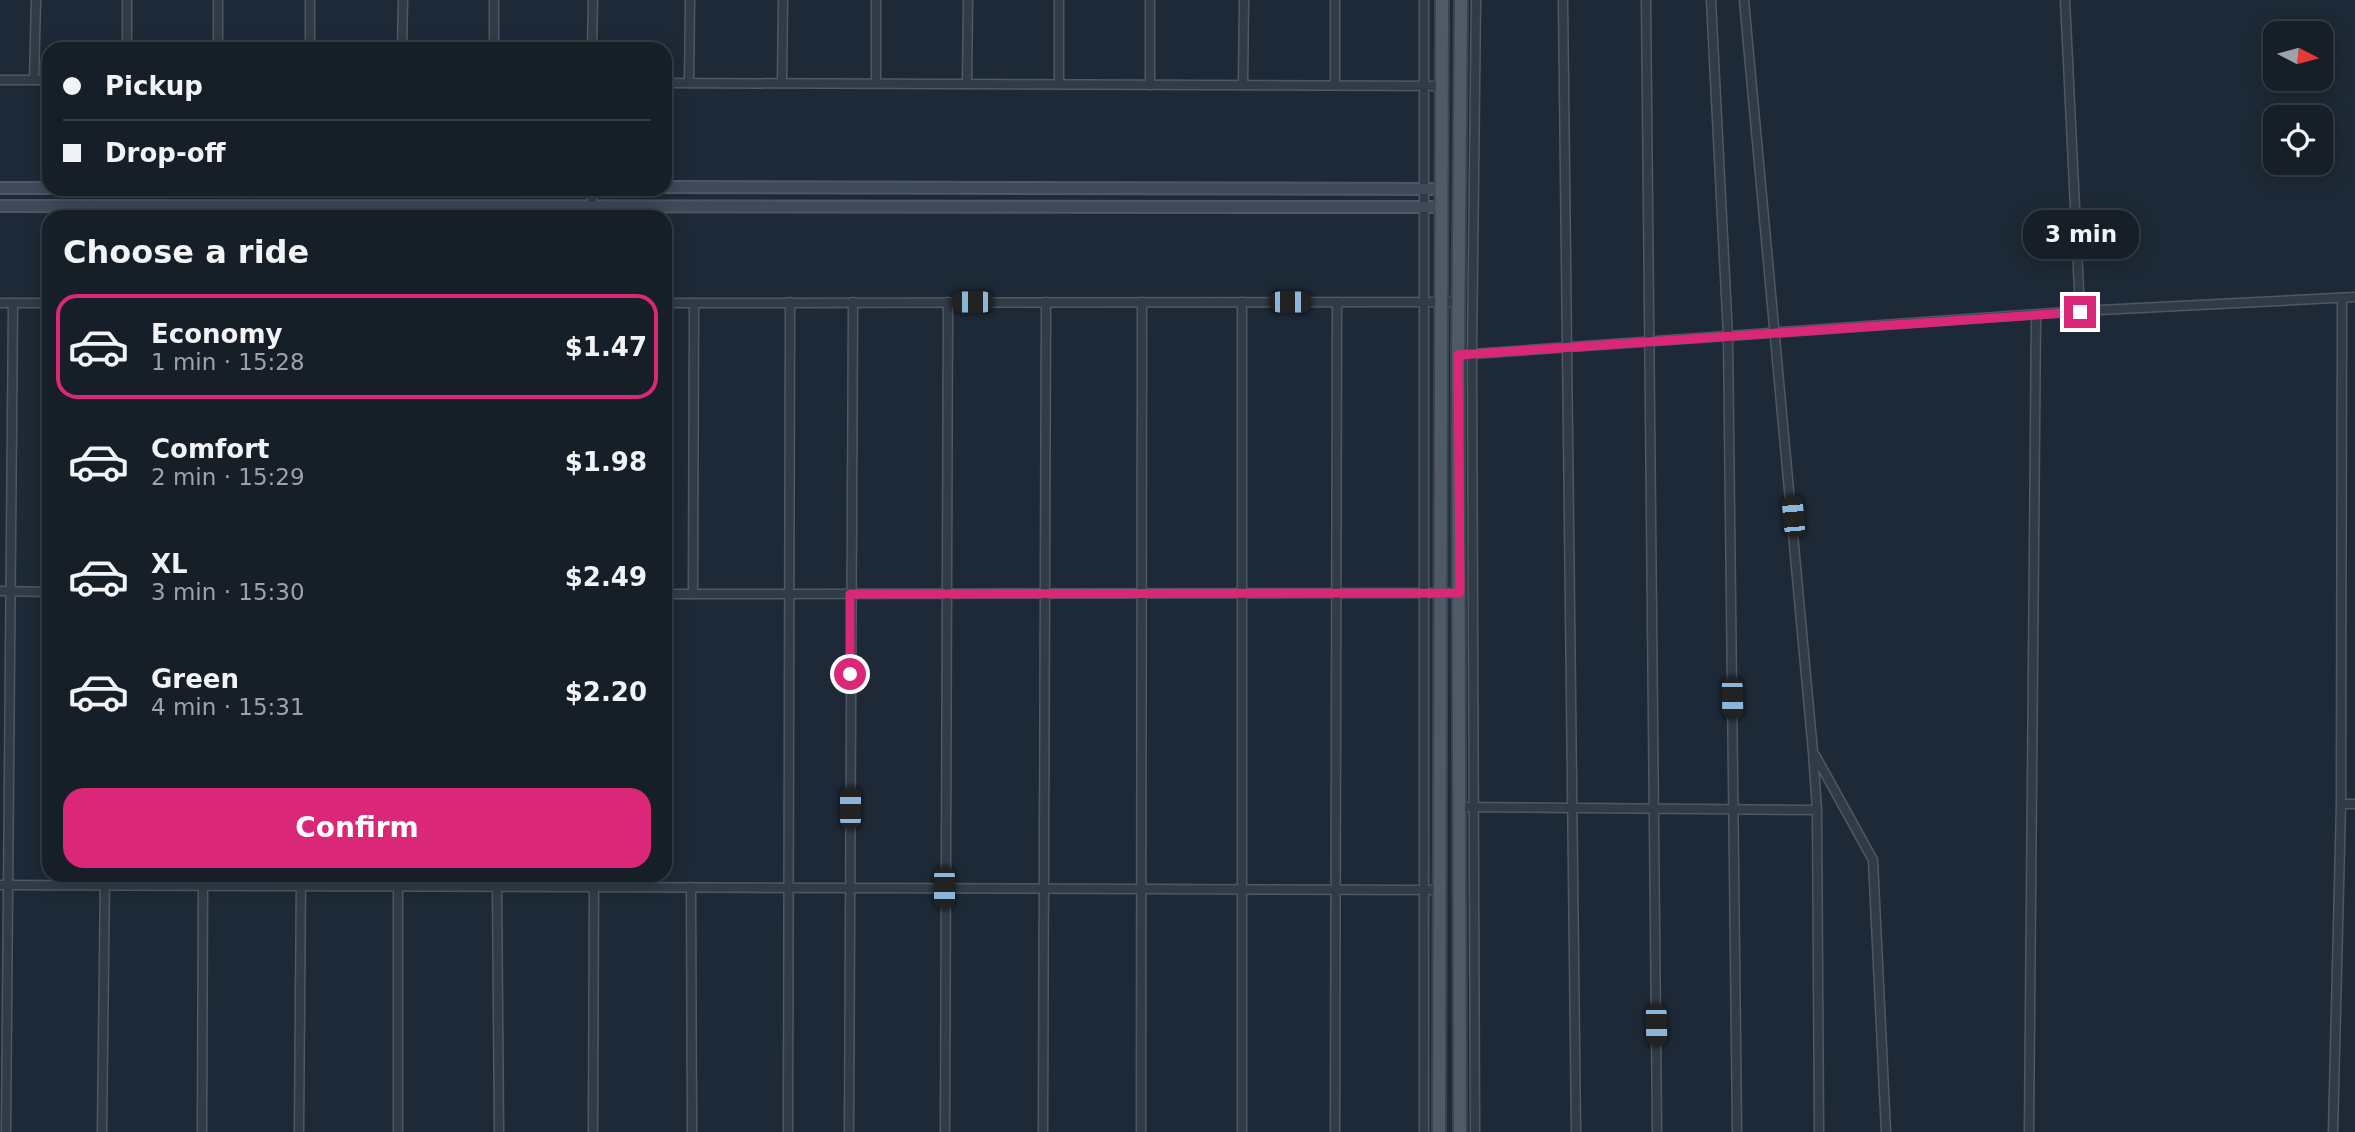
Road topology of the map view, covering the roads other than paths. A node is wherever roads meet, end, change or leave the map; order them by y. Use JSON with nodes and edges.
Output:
{"nodes":[{"id":1,"x":36,"y":0,"type":"edge"},
{"id":2,"x":127,"y":0,"type":"edge"},
{"id":3,"x":218,"y":0,"type":"edge"},
{"id":4,"x":310,"y":0,"type":"edge"},
{"id":5,"x":403,"y":0,"type":"edge"},
{"id":6,"x":494,"y":0,"type":"edge"},
{"id":7,"x":593,"y":0,"type":"edge"},
{"id":8,"x":690,"y":0,"type":"edge"},
{"id":9,"x":783,"y":0,"type":"edge"},
{"id":10,"x":876,"y":0,"type":"edge"},
{"id":11,"x":968,"y":0,"type":"edge"},
{"id":12,"x":1059,"y":0,"type":"edge"},
{"id":13,"x":1150,"y":0,"type":"edge"},
{"id":14,"x":1244,"y":0,"type":"edge"},
{"id":15,"x":1335,"y":0,"type":"edge"},
{"id":16,"x":1424,"y":0,"type":"edge"},
{"id":17,"x":1442,"y":0,"type":"edge"},
{"id":18,"x":1461,"y":0,"type":"edge"},
{"id":19,"x":1476,"y":0,"type":"edge"},
{"id":20,"x":1563,"y":0,"type":"edge"},
{"id":21,"x":1646,"y":0,"type":"edge"},
{"id":22,"x":1712,"y":0,"type":"edge"},
{"id":23,"x":1744,"y":0,"type":"edge"},
{"id":24,"x":2065,"y":0,"type":"edge"},
{"id":25,"x":127,"y":42,"type":"edge"},
{"id":26,"x":218,"y":42,"type":"edge"},
{"id":27,"x":310,"y":42,"type":"edge"},
{"id":28,"x":402,"y":42,"type":"edge"},
{"id":29,"x":494,"y":42,"type":"edge"},
{"id":30,"x":592,"y":42,"type":"edge"},
{"id":31,"x":0,"y":80,"type":"edge"},
{"id":32,"x":34,"y":80,"type":"junction"},
{"id":33,"x":42,"y":80,"type":"edge"},
{"id":34,"x":672,"y":83,"type":"edge"},
{"id":35,"x":690,"y":83,"type":"junction"},
{"id":36,"x":782,"y":83,"type":"junction"},
{"id":37,"x":876,"y":83,"type":"junction"},
{"id":38,"x":967,"y":84,"type":"junction"},
{"id":39,"x":1059,"y":84,"type":"junction"},
{"id":40,"x":1150,"y":85,"type":"junction"},
{"id":41,"x":1243,"y":85,"type":"junction"},
{"id":42,"x":1335,"y":85,"type":"junction"},
{"id":43,"x":1424,"y":86,"type":"junction"},
{"id":44,"x":1442,"y":86,"type":"junction"},
{"id":45,"x":672,"y":187,"type":"edge"},
{"id":46,"x":0,"y":188,"type":"edge"},
{"id":47,"x":42,"y":188,"type":"edge"},
{"id":48,"x":1424,"y":189,"type":"junction"},
{"id":49,"x":1441,"y":189,"type":"junction"},
{"id":50,"x":592,"y":196,"type":"edge"},
{"id":51,"x":592,"y":205,"type":"junction"},
{"id":52,"x":0,"y":206,"type":"edge"},
{"id":53,"x":1424,"y":207,"type":"junction"},
{"id":54,"x":1441,"y":207,"type":"junction"},
{"id":55,"x":592,"y":210,"type":"edge"},
{"id":56,"x":2342,"y":298,"type":"junction"},
{"id":57,"x":2355,"y":298,"type":"edge"},
{"id":58,"x":790,"y":302,"type":"junction"},
{"id":59,"x":852,"y":302,"type":"junction"},
{"id":60,"x":948,"y":302,"type":"junction"},
{"id":61,"x":1046,"y":302,"type":"junction"},
{"id":62,"x":1143,"y":302,"type":"junction"},
{"id":63,"x":1242,"y":302,"type":"junction"},
{"id":64,"x":1337,"y":302,"type":"junction"},
{"id":65,"x":1424,"y":302,"type":"junction"},
{"id":66,"x":1441,"y":302,"type":"junction"},
{"id":67,"x":1459,"y":302,"type":"junction"},
{"id":68,"x":0,"y":303,"type":"edge"},
{"id":69,"x":13,"y":303,"type":"junction"},
{"id":70,"x":42,"y":303,"type":"edge"},
{"id":71,"x":672,"y":303,"type":"edge"},
{"id":72,"x":694,"y":303,"type":"junction"},
{"id":73,"x":2080,"y":312,"type":"junction"},
{"id":74,"x":2036,"y":315,"type":"junction"},
{"id":75,"x":1776,"y":333,"type":"junction"},
{"id":76,"x":1728,"y":336,"type":"junction"},
{"id":77,"x":1648,"y":342,"type":"junction"},
{"id":78,"x":1567,"y":347,"type":"junction"},
{"id":79,"x":1472,"y":354,"type":"junction"},
{"id":80,"x":1458,"y":355,"type":"junction"},
{"id":81,"x":0,"y":591,"type":"edge"},
{"id":82,"x":12,"y":591,"type":"junction"},
{"id":83,"x":42,"y":592,"type":"edge"},
{"id":84,"x":1424,"y":593,"type":"junction"},
{"id":85,"x":1460,"y":593,"type":"junction"},
{"id":86,"x":672,"y":594,"type":"edge"},
{"id":87,"x":694,"y":594,"type":"junction"},
{"id":88,"x":788,"y":594,"type":"junction"},
{"id":89,"x":850,"y":594,"type":"junction"},
{"id":90,"x":946,"y":594,"type":"junction"},
{"id":91,"x":1044,"y":594,"type":"junction"},
{"id":92,"x":1140,"y":594,"type":"junction"},
{"id":93,"x":1241,"y":594,"type":"junction"},
{"id":94,"x":1334,"y":594,"type":"junction"},
{"id":95,"x":1443,"y":594,"type":"junction"},
{"id":96,"x":1813,"y":752,"type":"junction"},
{"id":97,"x":2341,"y":804,"type":"junction"},
{"id":98,"x":2355,"y":804,"type":"edge"},
{"id":99,"x":1459,"y":807,"type":"junction"},
{"id":100,"x":1474,"y":808,"type":"junction"},
{"id":101,"x":1572,"y":810,"type":"junction"},
{"id":102,"x":1734,"y":810,"type":"junction"},
{"id":103,"x":1817,"y":810,"type":"junction"},
{"id":104,"x":1653,"y":811,"type":"junction"},
{"id":105,"x":300,"y":882,"type":"edge"},
{"id":106,"x":398,"y":882,"type":"edge"},
{"id":107,"x":594,"y":882,"type":"edge"},
{"id":108,"x":4,"y":885,"type":"edge"},
{"id":109,"x":105,"y":885,"type":"junction"},
{"id":110,"x":203,"y":885,"type":"junction"},
{"id":111,"x":300,"y":886,"type":"junction"},
{"id":112,"x":398,"y":886,"type":"junction"},
{"id":113,"x":497,"y":887,"type":"junction"},
{"id":114,"x":594,"y":887,"type":"junction"},
{"id":115,"x":691,"y":887,"type":"junction"},
{"id":116,"x":788,"y":888,"type":"junction"},
{"id":117,"x":850,"y":888,"type":"junction"},
{"id":118,"x":944,"y":888,"type":"junction"},
{"id":119,"x":1045,"y":889,"type":"junction"},
{"id":120,"x":1141,"y":889,"type":"junction"},
{"id":121,"x":1242,"y":890,"type":"junction"},
{"id":122,"x":1335,"y":890,"type":"junction"},
{"id":123,"x":1424,"y":890,"type":"junction"},
{"id":124,"x":1441,"y":890,"type":"junction"},
{"id":125,"x":6,"y":1132,"type":"edge"},
{"id":126,"x":102,"y":1132,"type":"edge"},
{"id":127,"x":202,"y":1132,"type":"edge"},
{"id":128,"x":299,"y":1132,"type":"edge"},
{"id":129,"x":398,"y":1132,"type":"edge"},
{"id":130,"x":499,"y":1132,"type":"edge"},
{"id":131,"x":593,"y":1132,"type":"edge"},
{"id":132,"x":692,"y":1132,"type":"edge"},
{"id":133,"x":788,"y":1132,"type":"edge"},
{"id":134,"x":849,"y":1132,"type":"edge"},
{"id":135,"x":945,"y":1132,"type":"edge"},
{"id":136,"x":1043,"y":1132,"type":"edge"},
{"id":137,"x":1141,"y":1132,"type":"edge"},
{"id":138,"x":1242,"y":1132,"type":"edge"},
{"id":139,"x":1335,"y":1132,"type":"edge"},
{"id":140,"x":1424,"y":1132,"type":"edge"},
{"id":141,"x":1439,"y":1132,"type":"edge"},
{"id":142,"x":1460,"y":1132,"type":"edge"},
{"id":143,"x":1475,"y":1132,"type":"edge"},
{"id":144,"x":1576,"y":1132,"type":"edge"},
{"id":145,"x":1657,"y":1132,"type":"edge"},
{"id":146,"x":1737,"y":1132,"type":"edge"},
{"id":147,"x":1819,"y":1132,"type":"edge"},
{"id":148,"x":1886,"y":1132,"type":"edge"},
{"id":149,"x":2029,"y":1132,"type":"edge"},
{"id":150,"x":2333,"y":1132,"type":"edge"}],
"edges":[{"from":1,"to":32,"type":"street"},
{"from":2,"to":25,"type":"street"},
{"from":3,"to":26,"type":"street"},
{"from":4,"to":27,"type":"street"},
{"from":5,"to":28,"type":"street"},
{"from":6,"to":29,"type":"street"},
{"from":7,"to":30,"type":"street"},
{"from":8,"to":35,"type":"street"},
{"from":9,"to":36,"type":"street"},
{"from":10,"to":37,"type":"street"},
{"from":11,"to":38,"type":"street"},
{"from":12,"to":39,"type":"street"},
{"from":13,"to":40,"type":"street"},
{"from":14,"to":41,"type":"street"},
{"from":15,"to":42,"type":"street"},
{"from":16,"to":43,"type":"street"},
{"from":17,"to":44,"type":"main road"},
{"from":18,"to":67,"type":"main road"},
{"from":19,"to":79,"type":"street"},
{"from":20,"to":78,"type":"street"},
{"from":21,"to":77,"type":"street"},
{"from":22,"to":76,"type":"street"},
{"from":23,"to":75,"type":"street"},
{"from":24,"to":73,"type":"street"},
{"from":31,"to":32,"type":"street"},
{"from":32,"to":33,"type":"street"},
{"from":34,"to":35,"type":"street"},
{"from":35,"to":36,"type":"street"},
{"from":36,"to":37,"type":"street"},
{"from":37,"to":38,"type":"street"},
{"from":38,"to":39,"type":"street"},
{"from":39,"to":40,"type":"street"},
{"from":40,"to":41,"type":"street"},
{"from":41,"to":42,"type":"street"},
{"from":42,"to":43,"type":"street"},
{"from":43,"to":44,"type":"street"},
{"from":43,"to":48,"type":"street"},
{"from":44,"to":49,"type":"main road"},
{"from":45,"to":48,"type":"main road"},
{"from":46,"to":47,"type":"main road"},
{"from":48,"to":49,"type":"main road"},
{"from":48,"to":53,"type":"street"},
{"from":49,"to":54,"type":"main road"},
{"from":50,"to":51,"type":"street"},
{"from":51,"to":52,"type":"main road"},
{"from":51,"to":53,"type":"main road"},
{"from":51,"to":55,"type":"street"},
{"from":53,"to":54,"type":"main road"},
{"from":53,"to":65,"type":"street"},
{"from":54,"to":66,"type":"main road"},
{"from":56,"to":57,"type":"street"},
{"from":56,"to":73,"type":"street"},
{"from":56,"to":97,"type":"street"},
{"from":58,"to":59,"type":"street"},
{"from":58,"to":72,"type":"street"},
{"from":58,"to":88,"type":"street"},
{"from":59,"to":60,"type":"street"},
{"from":59,"to":89,"type":"street"},
{"from":60,"to":61,"type":"street"},
{"from":60,"to":90,"type":"street"},
{"from":61,"to":62,"type":"street"},
{"from":61,"to":91,"type":"street"},
{"from":62,"to":63,"type":"street"},
{"from":62,"to":92,"type":"street"},
{"from":63,"to":64,"type":"street"},
{"from":63,"to":93,"type":"street"},
{"from":64,"to":65,"type":"street"},
{"from":64,"to":94,"type":"street"},
{"from":65,"to":66,"type":"street"},
{"from":65,"to":84,"type":"street"},
{"from":66,"to":67,"type":"street"},
{"from":66,"to":95,"type":"main road"},
{"from":67,"to":80,"type":"main road"},
{"from":68,"to":69,"type":"street"},
{"from":69,"to":70,"type":"street"},
{"from":69,"to":82,"type":"street"},
{"from":71,"to":72,"type":"street"},
{"from":72,"to":87,"type":"street"},
{"from":73,"to":74,"type":"street"},
{"from":74,"to":75,"type":"street"},
{"from":74,"to":149,"type":"street"},
{"from":75,"to":76,"type":"street"},
{"from":75,"to":96,"type":"street"},
{"from":76,"to":77,"type":"street"},
{"from":76,"to":102,"type":"street"},
{"from":77,"to":78,"type":"street"},
{"from":77,"to":104,"type":"street"},
{"from":78,"to":79,"type":"street"},
{"from":78,"to":101,"type":"street"},
{"from":79,"to":80,"type":"street"},
{"from":79,"to":100,"type":"street"},
{"from":80,"to":85,"type":"main road"},
{"from":81,"to":82,"type":"street"},
{"from":82,"to":83,"type":"street"},
{"from":82,"to":108,"type":"street"},
{"from":84,"to":94,"type":"street"},
{"from":84,"to":95,"type":"street"},
{"from":84,"to":123,"type":"street"},
{"from":85,"to":95,"type":"street"},
{"from":85,"to":99,"type":"main road"},
{"from":86,"to":87,"type":"street"},
{"from":87,"to":88,"type":"street"},
{"from":88,"to":89,"type":"street"},
{"from":88,"to":116,"type":"street"},
{"from":89,"to":90,"type":"street"},
{"from":89,"to":117,"type":"street"},
{"from":90,"to":91,"type":"street"},
{"from":90,"to":118,"type":"street"},
{"from":91,"to":92,"type":"street"},
{"from":91,"to":119,"type":"street"},
{"from":92,"to":93,"type":"street"},
{"from":92,"to":120,"type":"street"},
{"from":93,"to":94,"type":"street"},
{"from":93,"to":121,"type":"street"},
{"from":94,"to":122,"type":"street"},
{"from":95,"to":124,"type":"main road"},
{"from":96,"to":103,"type":"street"},
{"from":96,"to":148,"type":"street"},
{"from":97,"to":98,"type":"street"},
{"from":97,"to":150,"type":"street"},
{"from":99,"to":100,"type":"street"},
{"from":99,"to":142,"type":"main road"},
{"from":100,"to":101,"type":"street"},
{"from":100,"to":143,"type":"street"},
{"from":101,"to":104,"type":"street"},
{"from":101,"to":144,"type":"street"},
{"from":102,"to":103,"type":"street"},
{"from":102,"to":104,"type":"street"},
{"from":102,"to":146,"type":"street"},
{"from":103,"to":147,"type":"street"},
{"from":104,"to":145,"type":"street"},
{"from":105,"to":111,"type":"street"},
{"from":106,"to":112,"type":"street"},
{"from":107,"to":114,"type":"street"},
{"from":108,"to":109,"type":"street"},
{"from":108,"to":125,"type":"street"},
{"from":109,"to":110,"type":"street"},
{"from":109,"to":126,"type":"street"},
{"from":110,"to":111,"type":"street"},
{"from":110,"to":127,"type":"street"},
{"from":111,"to":112,"type":"street"},
{"from":111,"to":128,"type":"street"},
{"from":112,"to":113,"type":"street"},
{"from":112,"to":129,"type":"street"},
{"from":113,"to":114,"type":"street"},
{"from":113,"to":130,"type":"street"},
{"from":114,"to":115,"type":"street"},
{"from":114,"to":131,"type":"street"},
{"from":115,"to":116,"type":"street"},
{"from":115,"to":132,"type":"street"},
{"from":116,"to":117,"type":"street"},
{"from":116,"to":133,"type":"street"},
{"from":117,"to":118,"type":"street"},
{"from":117,"to":134,"type":"street"},
{"from":118,"to":119,"type":"street"},
{"from":118,"to":135,"type":"street"},
{"from":119,"to":120,"type":"street"},
{"from":119,"to":136,"type":"street"},
{"from":120,"to":121,"type":"street"},
{"from":120,"to":137,"type":"street"},
{"from":121,"to":122,"type":"street"},
{"from":121,"to":138,"type":"street"},
{"from":122,"to":123,"type":"street"},
{"from":122,"to":139,"type":"street"},
{"from":123,"to":124,"type":"street"},
{"from":123,"to":140,"type":"street"},
{"from":124,"to":141,"type":"main road"}]}
